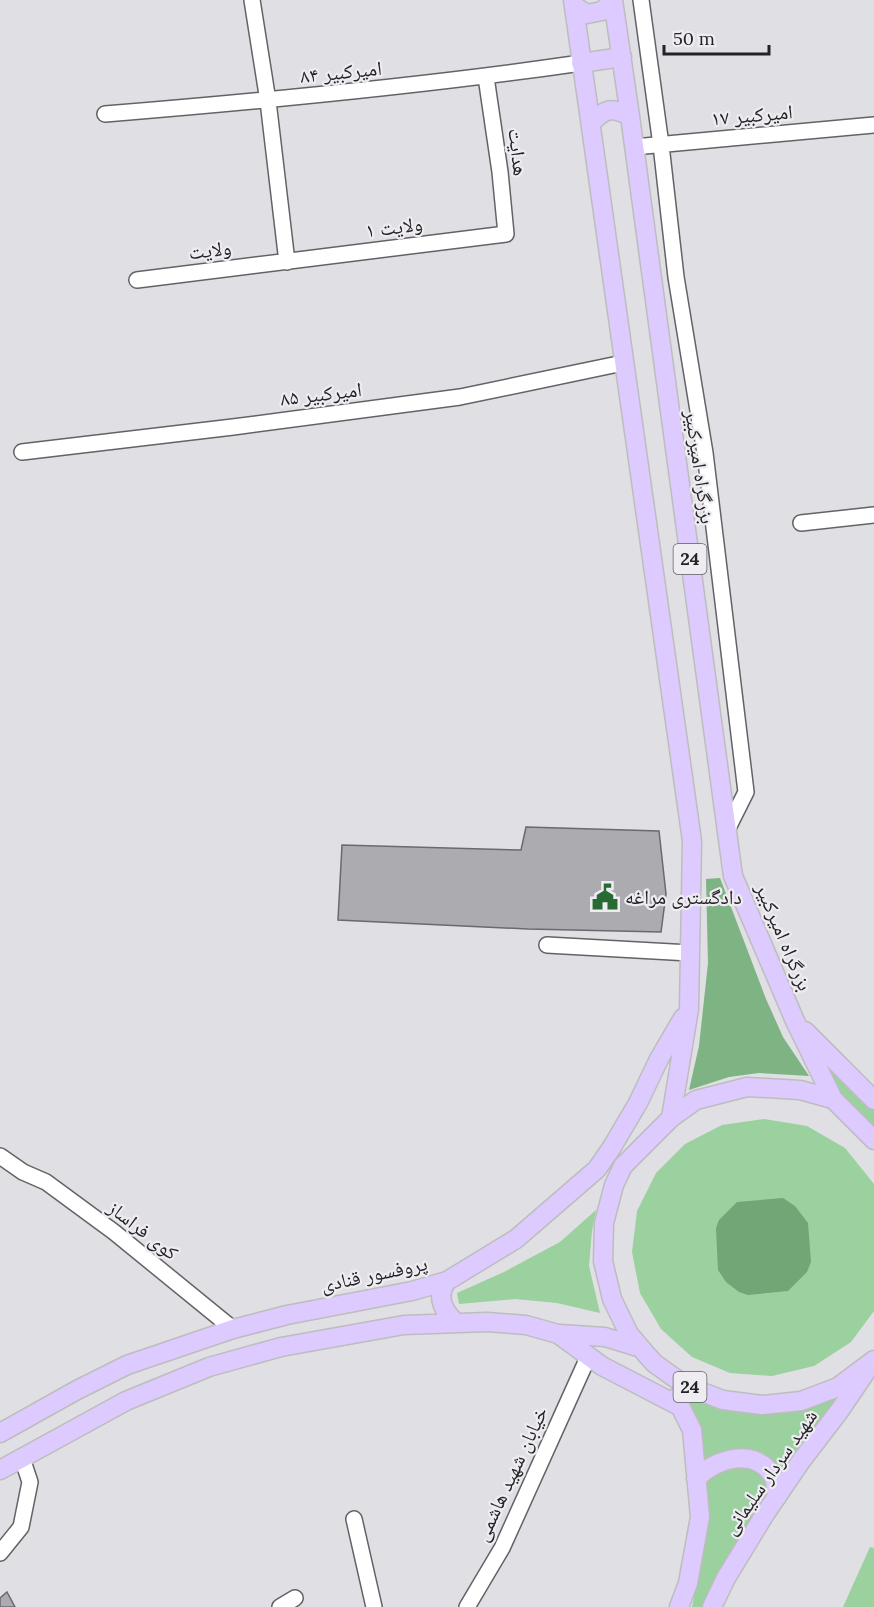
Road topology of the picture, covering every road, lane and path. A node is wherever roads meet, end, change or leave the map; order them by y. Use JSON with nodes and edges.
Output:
{"nodes":[{"id":1,"x":252,"y":0,"type":"edge"},
{"id":2,"x":613,"y":0,"type":"edge"},
{"id":3,"x":641,"y":0,"type":"edge"},
{"id":4,"x":573,"y":3,"type":"edge"},
{"id":5,"x":622,"y":57,"type":"junction"},
{"id":6,"x":581,"y":63,"type":"junction"},
{"id":7,"x":486,"y":77,"type":"junction"},
{"id":8,"x":268,"y":101,"type":"junction"},
{"id":9,"x":105,"y":114,"type":"dead end"},
{"id":10,"x":630,"y":116,"type":"junction"},
{"id":11,"x":592,"y":122,"type":"junction"},
{"id":12,"x":874,"y":125,"type":"edge"},
{"id":13,"x":661,"y":145,"type":"junction"},
{"id":14,"x":634,"y":147,"type":"junction"},
{"id":15,"x":506,"y":234,"type":"joint"},
{"id":16,"x":287,"y":262,"type":"junction"},
{"id":17,"x":137,"y":280,"type":"dead end"},
{"id":18,"x":623,"y":363,"type":"junction"},
{"id":19,"x":22,"y":452,"type":"dead end"},
{"id":20,"x":874,"y":515,"type":"edge"},
{"id":21,"x":801,"y":523,"type":"dead end"},
{"id":22,"x":727,"y":830,"type":"junction"},
{"id":23,"x":547,"y":945,"type":"dead end"},
{"id":24,"x":690,"y":953,"type":"junction"},
{"id":25,"x":689,"y":1009,"type":"junction"},
{"id":26,"x":795,"y":1021,"type":"junction"},
{"id":27,"x":832,"y":1099,"type":"junction"},
{"id":28,"x":874,"y":1100,"type":"edge"},
{"id":29,"x":671,"y":1118,"type":"junction"},
{"id":30,"x":874,"y":1140,"type":"edge"},
{"id":31,"x":0,"y":1156,"type":"edge"},
{"id":32,"x":447,"y":1281,"type":"junction"},
{"id":33,"x":402,"y":1293,"type":"junction"},
{"id":34,"x":456,"y":1323,"type":"junction"},
{"id":35,"x":404,"y":1325,"type":"junction"},
{"id":36,"x":232,"y":1329,"type":"junction"},
{"id":37,"x":558,"y":1334,"type":"junction"},
{"id":38,"x":641,"y":1348,"type":"junction"},
{"id":39,"x":590,"y":1357,"type":"junction"},
{"id":40,"x":872,"y":1362,"type":"edge"},
{"id":41,"x":654,"y":1363,"type":"junction"},
{"id":42,"x":681,"y":1407,"type":"junction"},
{"id":43,"x":0,"y":1433,"type":"edge"},
{"id":44,"x":22,"y":1458,"type":"junction"},
{"id":45,"x":0,"y":1470,"type":"edge"},
{"id":46,"x":696,"y":1479,"type":"junction"},
{"id":47,"x":777,"y":1497,"type":"junction"},
{"id":48,"x":354,"y":1519,"type":"dead end"},
{"id":49,"x":0,"y":1553,"type":"edge"},
{"id":50,"x":295,"y":1598,"type":"dead end"},
{"id":51,"x":280,"y":1607,"type":"edge"},
{"id":52,"x":374,"y":1607,"type":"edge"},
{"id":53,"x":467,"y":1607,"type":"edge"},
{"id":54,"x":679,"y":1607,"type":"edge"},
{"id":55,"x":712,"y":1607,"type":"edge"}],
"edges":[{"from":1,"to":8,"type":"street"},
{"from":2,"to":4,"type":"main road"},
{"from":2,"to":5,"type":"main road","name":"بزرگراه امیرکبیر","number":"24"},
{"from":3,"to":13,"type":"street"},
{"from":4,"to":6,"type":"main road","number":"24"},
{"from":5,"to":6,"type":"main road"},
{"from":5,"to":10,"type":"main road","name":"بزرگراه امیرکبیر","number":"24"},
{"from":6,"to":7,"type":"street","name":"امیرکبیر ۸۴"},
{"from":6,"to":11,"type":"main road","number":"24"},
{"from":7,"to":8,"type":"street","name":"امیرکبیر ۸۴"},
{"from":7,"to":15,"type":"street","name":"هدایت"},
{"from":8,"to":9,"type":"street","name":"امیرکبیر ۸۴"},
{"from":8,"to":16,"type":"street"},
{"from":10,"to":11,"type":"main road"},
{"from":10,"to":14,"type":"main road","name":"بزرگراه امیرکبیر","number":"24"},
{"from":11,"to":18,"type":"main road","number":"24"},
{"from":12,"to":13,"type":"street","name":"امیرکبیر ۱۷"},
{"from":13,"to":14,"type":"street","name":"امیرکبیر ۱۷"},
{"from":13,"to":22,"type":"street"},
{"from":14,"to":22,"type":"main road","name":"بزرگراه امیرکبیر","number":"24"},
{"from":15,"to":16,"type":"street","name":"ولایت ۱"},
{"from":16,"to":17,"type":"street","name":"ولایت"},
{"from":18,"to":19,"type":"street","name":"امیرکبیر ۸۵"},
{"from":18,"to":24,"type":"main road","number":"24"},
{"from":20,"to":21,"type":"street"},
{"from":22,"to":26,"type":"main road","name":"بزرگراه امیرکبیر","number":"24"},
{"from":23,"to":24,"type":"street"},
{"from":24,"to":25,"type":"main road","number":"24"},
{"from":25,"to":29,"type":"main road","number":"24"},
{"from":25,"to":32,"type":"main road","name":"پروفسور قنادی"},
{"from":26,"to":27,"type":"main road","name":"بزرگراه امیرکبیر","number":"24"},
{"from":26,"to":28,"type":"main road","number":"24"},
{"from":27,"to":29,"type":"main road","number":"24"},
{"from":27,"to":30,"type":"main road","number":"24"},
{"from":29,"to":38,"type":"main road","number":"24"},
{"from":31,"to":36,"type":"street","name":"کوی فراساز"},
{"from":32,"to":33,"type":"main road","name":"پروفسور قنادی"},
{"from":32,"to":34,"type":"main road"},
{"from":33,"to":35,"type":"main road"},
{"from":33,"to":36,"type":"main road","name":"پروفسور قنادی"},
{"from":34,"to":35,"type":"main road"},
{"from":34,"to":37,"type":"main road"},
{"from":35,"to":44,"type":"main road"},
{"from":36,"to":43,"type":"main road","name":"پروفسور قنادی"},
{"from":37,"to":38,"type":"main road"},
{"from":37,"to":39,"type":"main road"},
{"from":38,"to":41,"type":"main road","number":"24"},
{"from":39,"to":42,"type":"main road"},
{"from":39,"to":53,"type":"street","name":"خیابان شهید هاشمی"},
{"from":40,"to":41,"type":"main road","number":"24"},
{"from":40,"to":47,"type":"main road","name":"شهید سردار سلیمانی"},
{"from":41,"to":42,"type":"main road","name":"شهید سردار سلیمانی"},
{"from":42,"to":46,"type":"main road","name":"شهید سردار سلیمانی"},
{"from":44,"to":45,"type":"main road"},
{"from":44,"to":49,"type":"street"},
{"from":46,"to":47,"type":"main road"},
{"from":46,"to":54,"type":"main road","name":"شهید سردار سلیمانی"},
{"from":47,"to":55,"type":"main road","name":"شهید سردار سلیمانی"},
{"from":48,"to":52,"type":"street"},
{"from":50,"to":51,"type":"street"}]}
